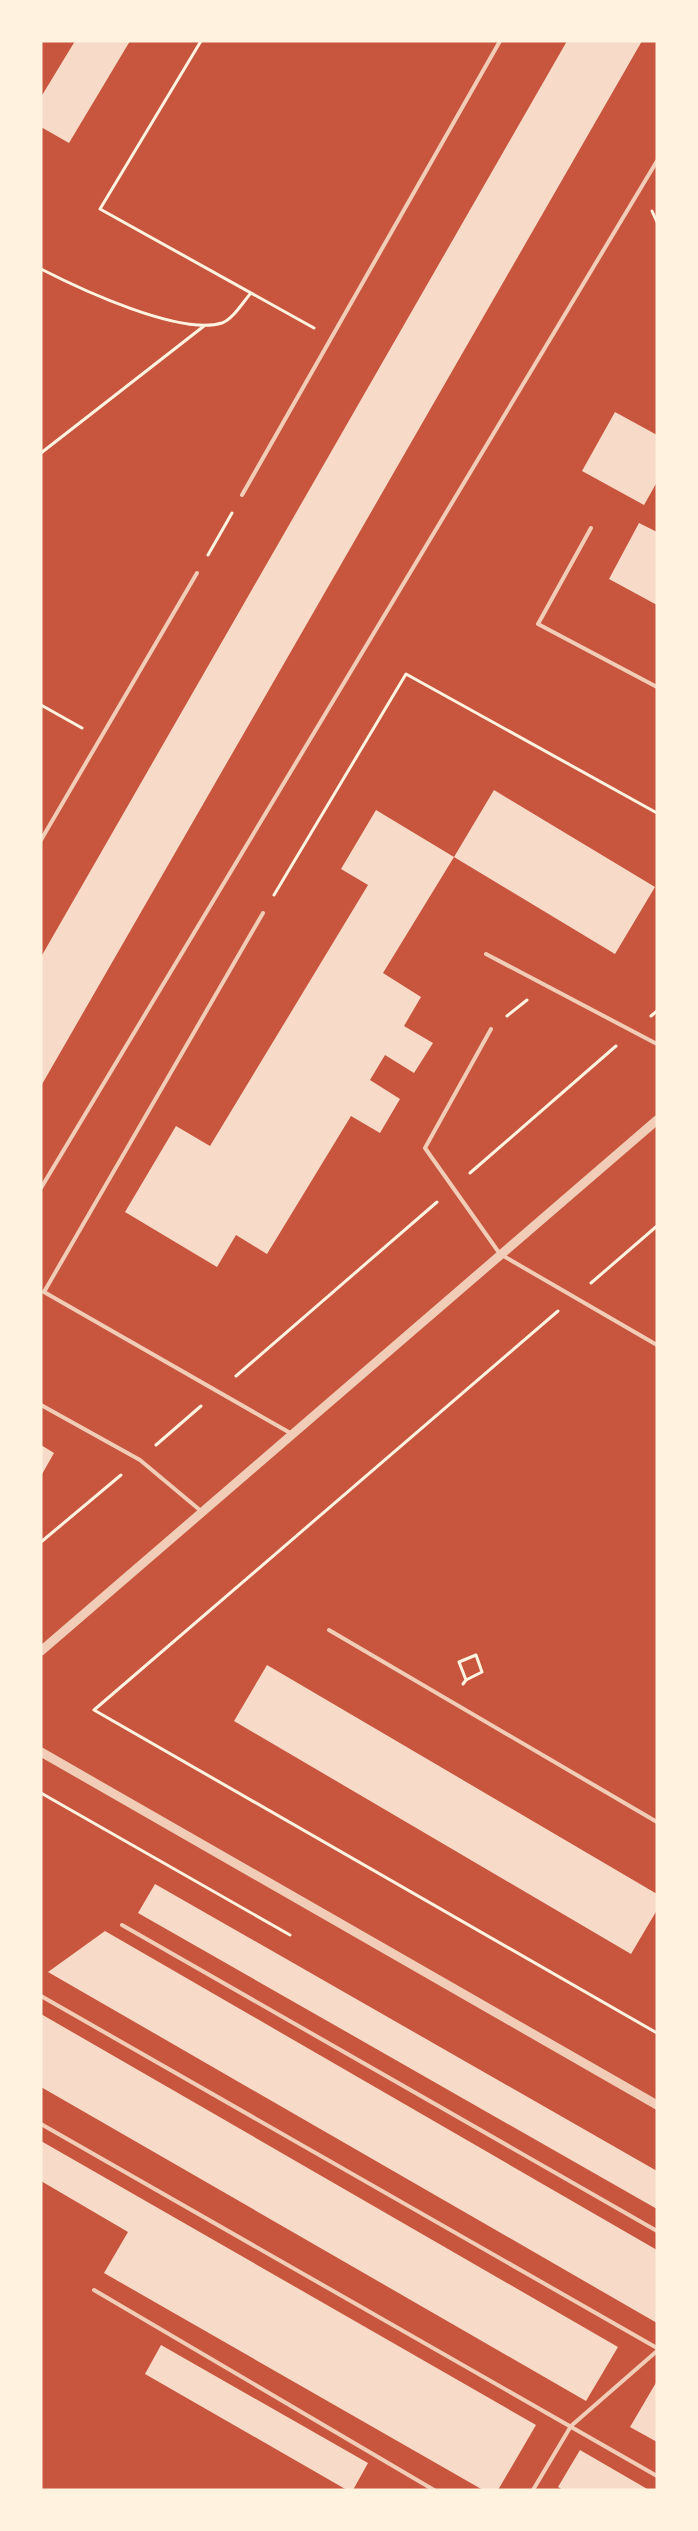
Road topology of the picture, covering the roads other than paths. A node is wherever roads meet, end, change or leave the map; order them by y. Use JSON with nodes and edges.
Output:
{"nodes":[{"id":1,"x":500,"y":41,"type":"edge"},
{"id":2,"x":656,"y":162,"type":"edge"},
{"id":3,"x":242,"y":495,"type":"road end"},
{"id":4,"x":591,"y":528,"type":"dead end"},
{"id":5,"x":197,"y":573,"type":"road end"},
{"id":6,"x":657,"y":687,"type":"edge"},
{"id":7,"x":41,"y":840,"type":"edge"},
{"id":8,"x":264,"y":913,"type":"road end"},
{"id":9,"x":486,"y":954,"type":"dead end"},
{"id":10,"x":490,"y":1029,"type":"road end"},
{"id":11,"x":657,"y":1044,"type":"edge"},
{"id":12,"x":657,"y":1120,"type":"edge"},
{"id":13,"x":41,"y":1188,"type":"edge"},
{"id":14,"x":500,"y":1254,"type":"junction"},
{"id":15,"x":657,"y":1345,"type":"edge"},
{"id":16,"x":41,"y":1405,"type":"edge"},
{"id":17,"x":292,"y":1434,"type":"junction"},
{"id":18,"x":202,"y":1512,"type":"junction"},
{"id":19,"x":329,"y":1630,"type":"dead end"},
{"id":20,"x":41,"y":1651,"type":"edge"},
{"id":21,"x":41,"y":1752,"type":"edge"},
{"id":22,"x":657,"y":1822,"type":"edge"},
{"id":23,"x":122,"y":1925,"type":"dead end"},
{"id":24,"x":41,"y":1996,"type":"edge"},
{"id":25,"x":657,"y":2105,"type":"edge"},
{"id":26,"x":41,"y":2124,"type":"edge"},
{"id":27,"x":657,"y":2232,"type":"edge"},
{"id":28,"x":94,"y":2290,"type":"dead end"},
{"id":29,"x":657,"y":2350,"type":"edge"},
{"id":30,"x":571,"y":2426,"type":"junction"},
{"id":31,"x":657,"y":2476,"type":"edge"},
{"id":32,"x":434,"y":2490,"type":"edge"},
{"id":33,"x":533,"y":2490,"type":"edge"}],
"edges":[{"from":1,"to":3,"type":"lane"},
{"from":2,"to":13,"type":"lane"},
{"from":4,"to":6,"type":"lane"},
{"from":5,"to":7,"type":"lane"},
{"from":8,"to":17,"type":"lane"},
{"from":9,"to":11,"type":"lane"},
{"from":10,"to":14,"type":"lane"},
{"from":12,"to":14,"type":"street"},
{"from":14,"to":15,"type":"lane"},
{"from":14,"to":17,"type":"street"},
{"from":16,"to":18,"type":"lane"},
{"from":17,"to":18,"type":"street"},
{"from":18,"to":20,"type":"street"},
{"from":19,"to":22,"type":"lane"},
{"from":21,"to":25,"type":"street"},
{"from":23,"to":27,"type":"lane"},
{"from":24,"to":29,"type":"lane"},
{"from":26,"to":30,"type":"lane"},
{"from":28,"to":32,"type":"lane"},
{"from":29,"to":30,"type":"lane"},
{"from":30,"to":31,"type":"lane"},
{"from":30,"to":33,"type":"lane"}]}
